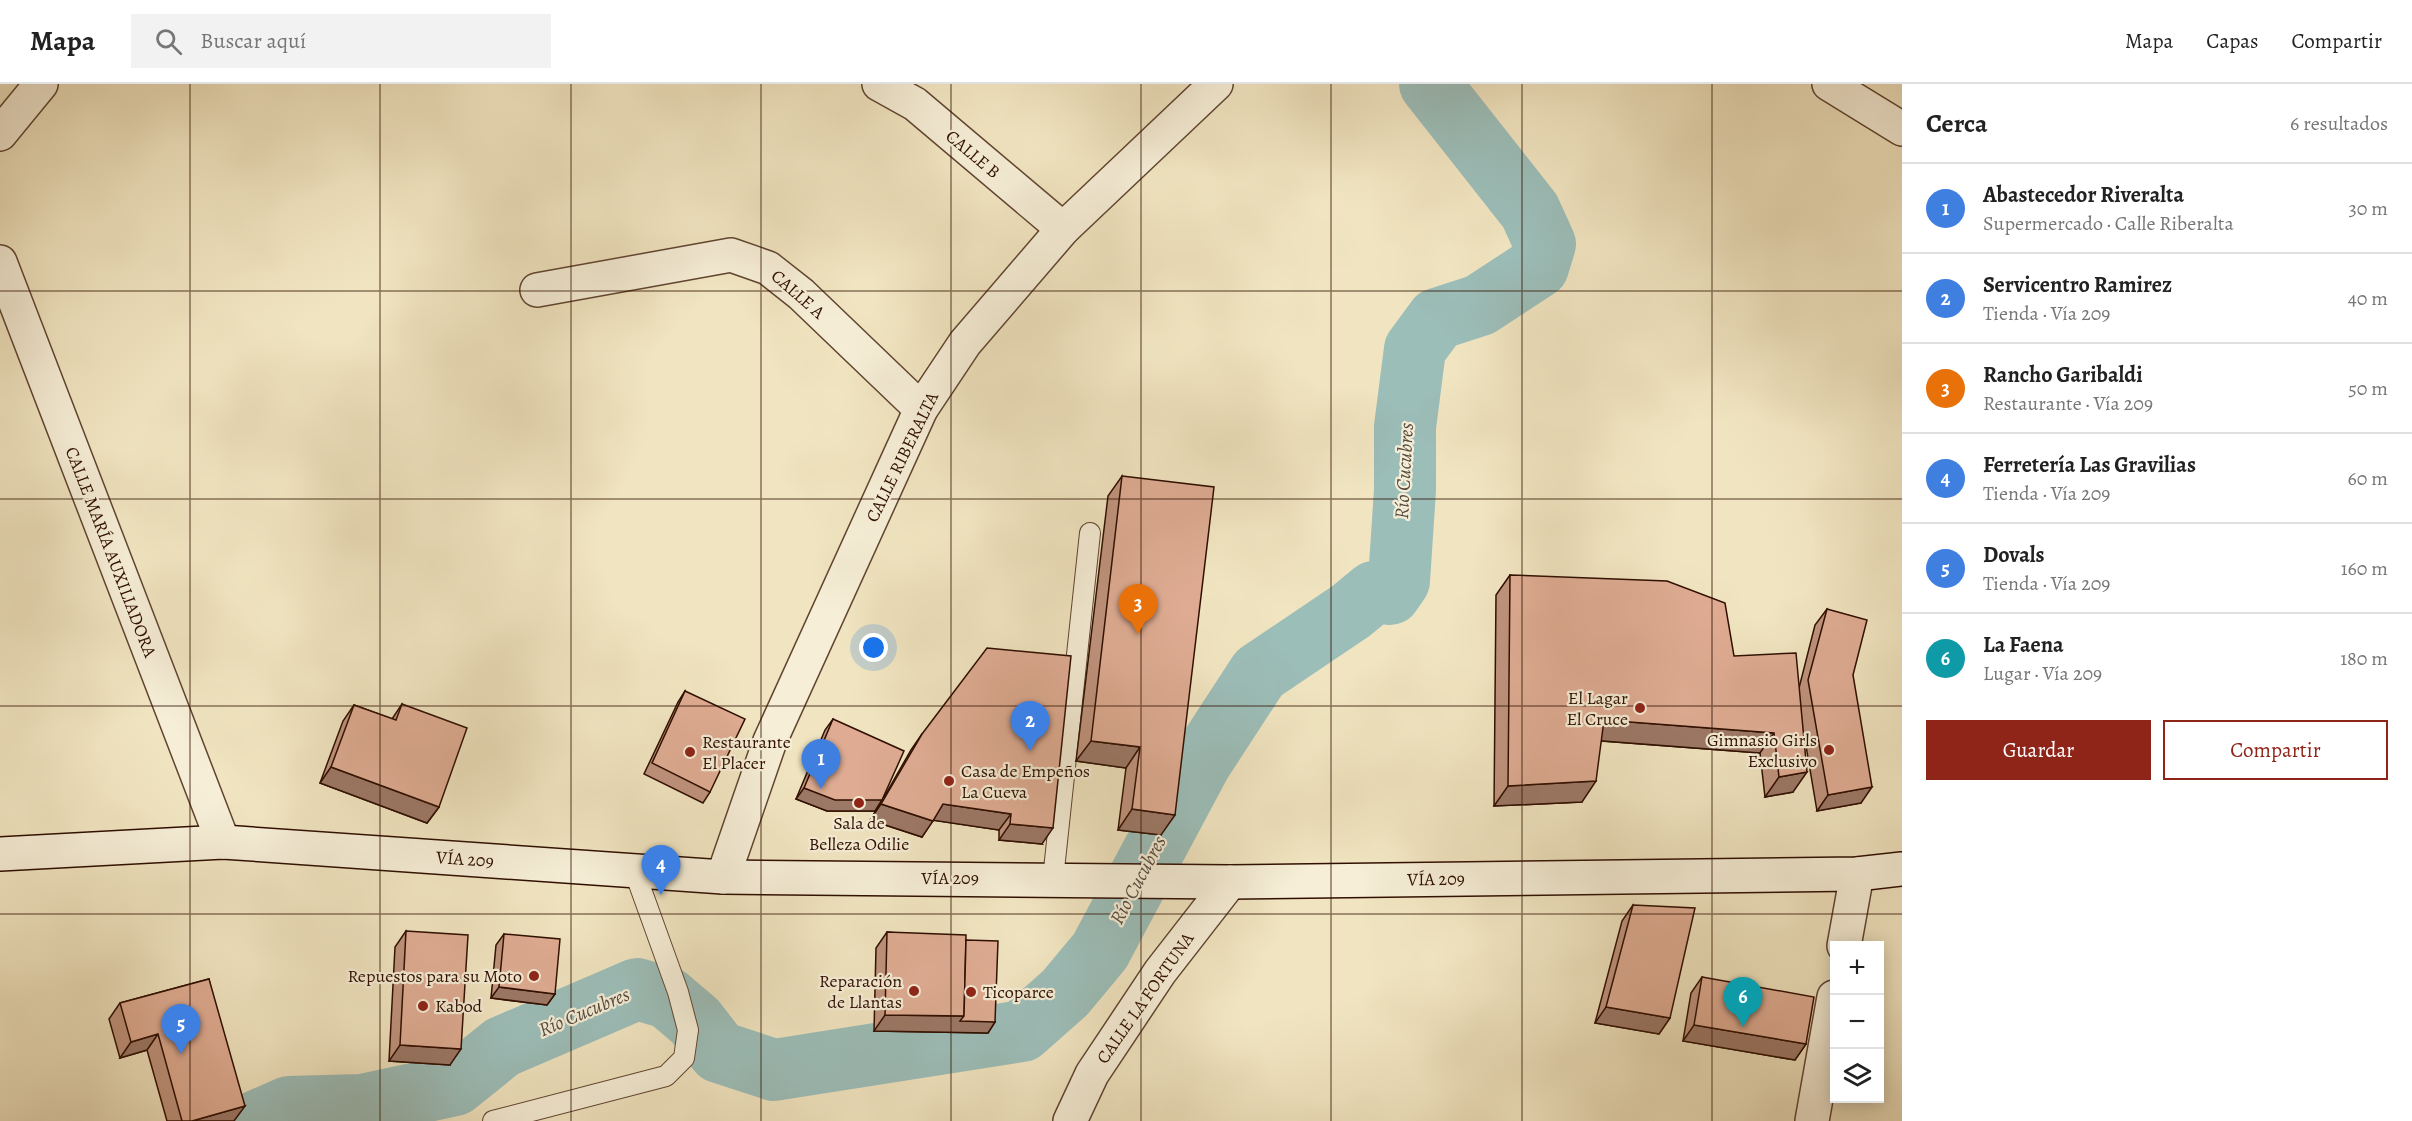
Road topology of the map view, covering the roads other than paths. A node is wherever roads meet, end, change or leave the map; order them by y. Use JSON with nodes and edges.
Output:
{"nodes":[{"id":1,"x":41,"y":84,"type":"edge"},
{"id":2,"x":879,"y":84,"type":"edge"},
{"id":3,"x":1829,"y":84,"type":"edge"},
{"id":4,"x":1211,"y":86,"type":"edge"},
{"id":5,"x":1902,"y":129,"type":"edge"},
{"id":6,"x":0,"y":134,"type":"edge"},
{"id":7,"x":1063,"y":229,"type":"junction"},
{"id":8,"x":0,"y":262,"type":"edge"},
{"id":9,"x":537,"y":290,"type":"dead end"},
{"id":10,"x":921,"y":409,"type":"junction"},
{"id":11,"x":1090,"y":533,"type":"dead end"},
{"id":12,"x":223,"y":842,"type":"junction"},
{"id":13,"x":0,"y":854,"type":"edge"},
{"id":14,"x":1902,"y":869,"type":"edge"},
{"id":15,"x":634,"y":870,"type":"junction"},
{"id":16,"x":1857,"y":874,"type":"junction"},
{"id":17,"x":723,"y":877,"type":"junction"},
{"id":18,"x":1053,"y":879,"type":"junction"},
{"id":19,"x":1215,"y":882,"type":"junction"},
{"id":20,"x":1845,"y":941,"type":"edge"},
{"id":21,"x":1830,"y":1020,"type":"edge"},
{"id":22,"x":493,"y":1121,"type":"edge"},
{"id":23,"x":1070,"y":1121,"type":"edge"},
{"id":24,"x":1812,"y":1121,"type":"edge"}],
"edges":[{"from":1,"to":6,"type":"street"},
{"from":2,"to":7,"type":"street","name":"CALLE B"},
{"from":3,"to":5,"type":"street"},
{"from":4,"to":7,"type":"street","name":"CALLE RIBERALTA"},
{"from":7,"to":10,"type":"street","name":"CALLE RIBERALTA"},
{"from":8,"to":12,"type":"street","name":"CALLE MARÍA AUXILIADORA"},
{"from":9,"to":10,"type":"street","name":"CALLE A"},
{"from":10,"to":17,"type":"street","name":"CALLE RIBERALTA"},
{"from":11,"to":18,"type":"lane"},
{"from":12,"to":13,"type":"street","name":"VÍA 209"},
{"from":12,"to":15,"type":"street","name":"VÍA 209"},
{"from":14,"to":16,"type":"street","name":"VÍA 209"},
{"from":15,"to":17,"type":"street","name":"VÍA 209"},
{"from":15,"to":22,"type":"lane"},
{"from":16,"to":19,"type":"street","name":"VÍA 209"},
{"from":16,"to":20,"type":"street"},
{"from":17,"to":18,"type":"street","name":"VÍA 209"},
{"from":18,"to":19,"type":"street","name":"VÍA 209"},
{"from":19,"to":23,"type":"street","name":"CALLE LA FORTUNA"},
{"from":21,"to":24,"type":"street"}]}
